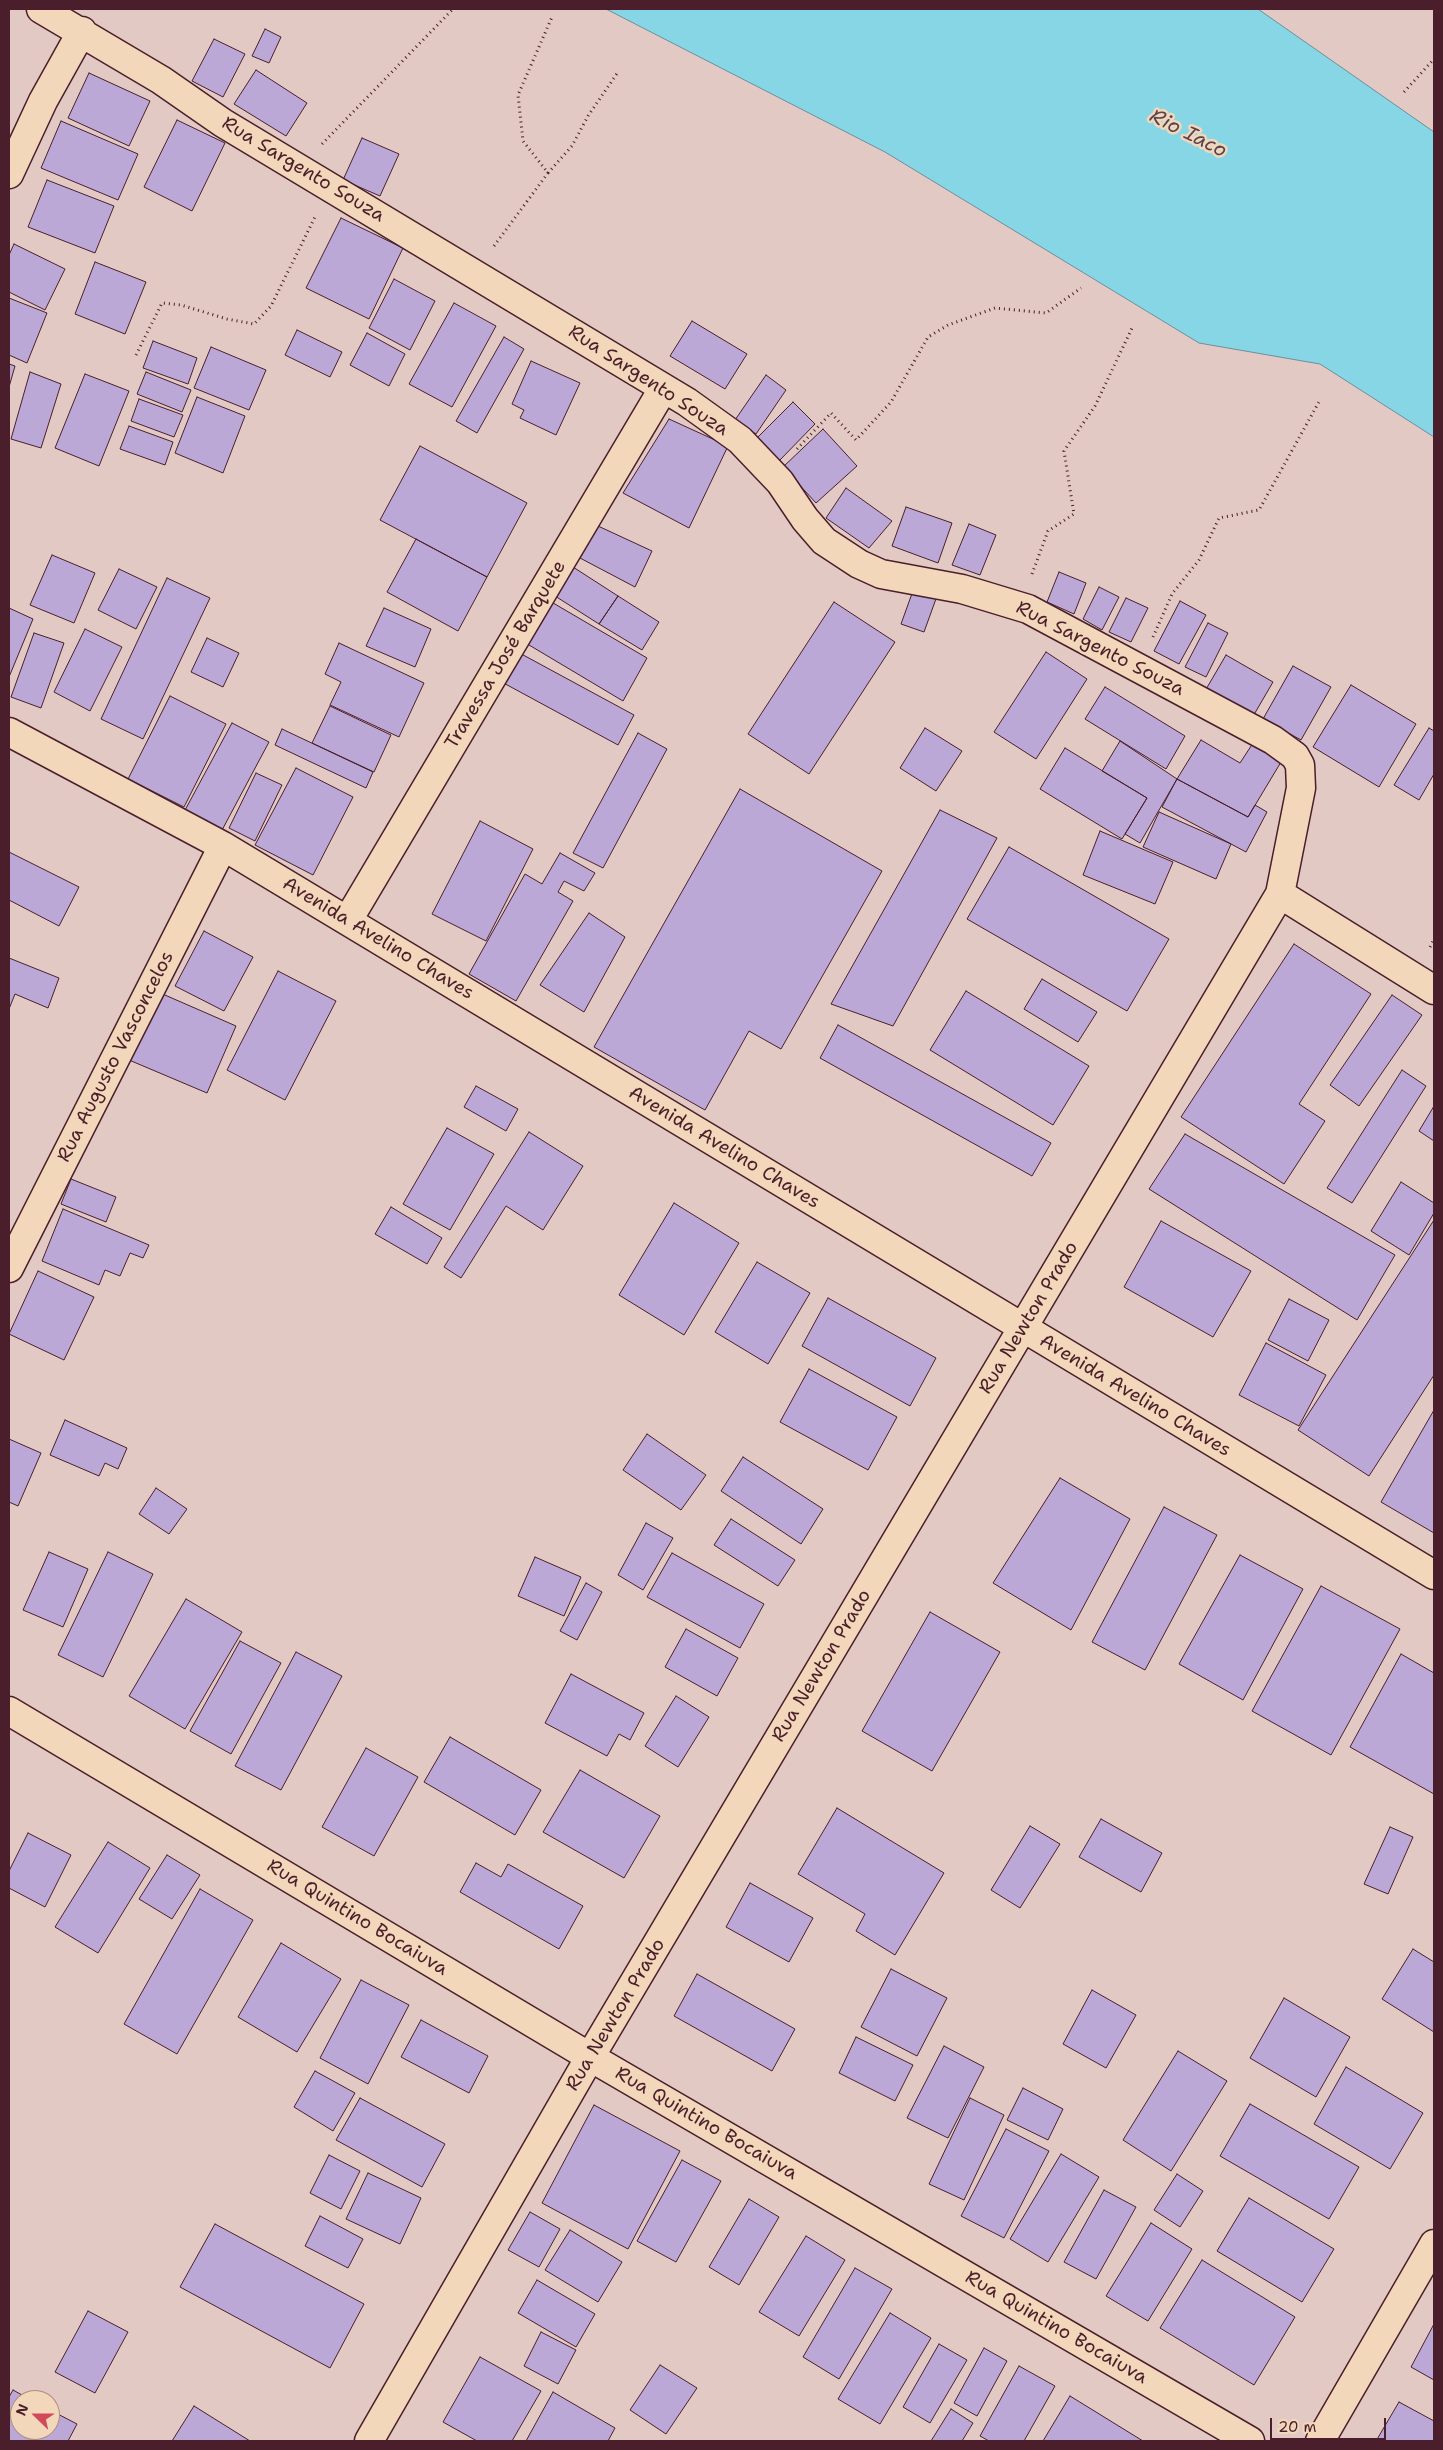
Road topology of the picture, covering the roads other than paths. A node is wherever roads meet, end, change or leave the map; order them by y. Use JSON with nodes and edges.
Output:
{"nodes":[{"id":1,"x":41,"y":9,"type":"edge"},
{"id":2,"x":82,"y":31,"type":"junction"},
{"id":3,"x":9,"y":174,"type":"edge"},
{"id":4,"x":664,"y":389,"type":"junction"},
{"id":5,"x":9,"y":732,"type":"edge"},
{"id":6,"x":223,"y":846,"type":"junction"},
{"id":7,"x":1280,"y":894,"type":"junction"},
{"id":8,"x":348,"y":920,"type":"junction"},
{"id":9,"x":1434,"y":990,"type":"edge"},
{"id":10,"x":9,"y":1268,"type":"edge"},
{"id":11,"x":1023,"y":1329,"type":"junction"},
{"id":12,"x":1434,"y":1575,"type":"edge"},
{"id":13,"x":9,"y":1711,"type":"edge"},
{"id":14,"x":590,"y":2057,"type":"junction"},
{"id":15,"x":1434,"y":2244,"type":"edge"},
{"id":16,"x":369,"y":2441,"type":"edge"},
{"id":17,"x":1250,"y":2441,"type":"edge"},
{"id":18,"x":1320,"y":2441,"type":"edge"}],
"edges":[{"from":1,"to":2,"type":"street","name":"Rua Sargento Souza"},
{"from":2,"to":3,"type":"street"},
{"from":2,"to":4,"type":"street","name":"Rua Sargento Souza"},
{"from":4,"to":7,"type":"street","name":"Rua Sargento Souza"},
{"from":4,"to":8,"type":"street","name":"Travessa José Barquete"},
{"from":5,"to":6,"type":"street","name":"Avenida Avelino Chaves"},
{"from":6,"to":8,"type":"street","name":"Avenida Avelino Chaves"},
{"from":6,"to":10,"type":"street","name":"Rua Augusto Vasconcelos"},
{"from":7,"to":9,"type":"street"},
{"from":7,"to":11,"type":"street","name":"Rua Newton Prado"},
{"from":8,"to":11,"type":"street","name":"Avenida Avelino Chaves"},
{"from":11,"to":12,"type":"street","name":"Avenida Avelino Chaves"},
{"from":11,"to":14,"type":"street","name":"Rua Newton Prado"},
{"from":13,"to":14,"type":"street","name":"Rua Quintino Bocaiuva"},
{"from":14,"to":16,"type":"street","name":"Rua Newton Prado"},
{"from":14,"to":17,"type":"street","name":"Rua Quintino Bocaiuva"},
{"from":15,"to":18,"type":"street"}]}
